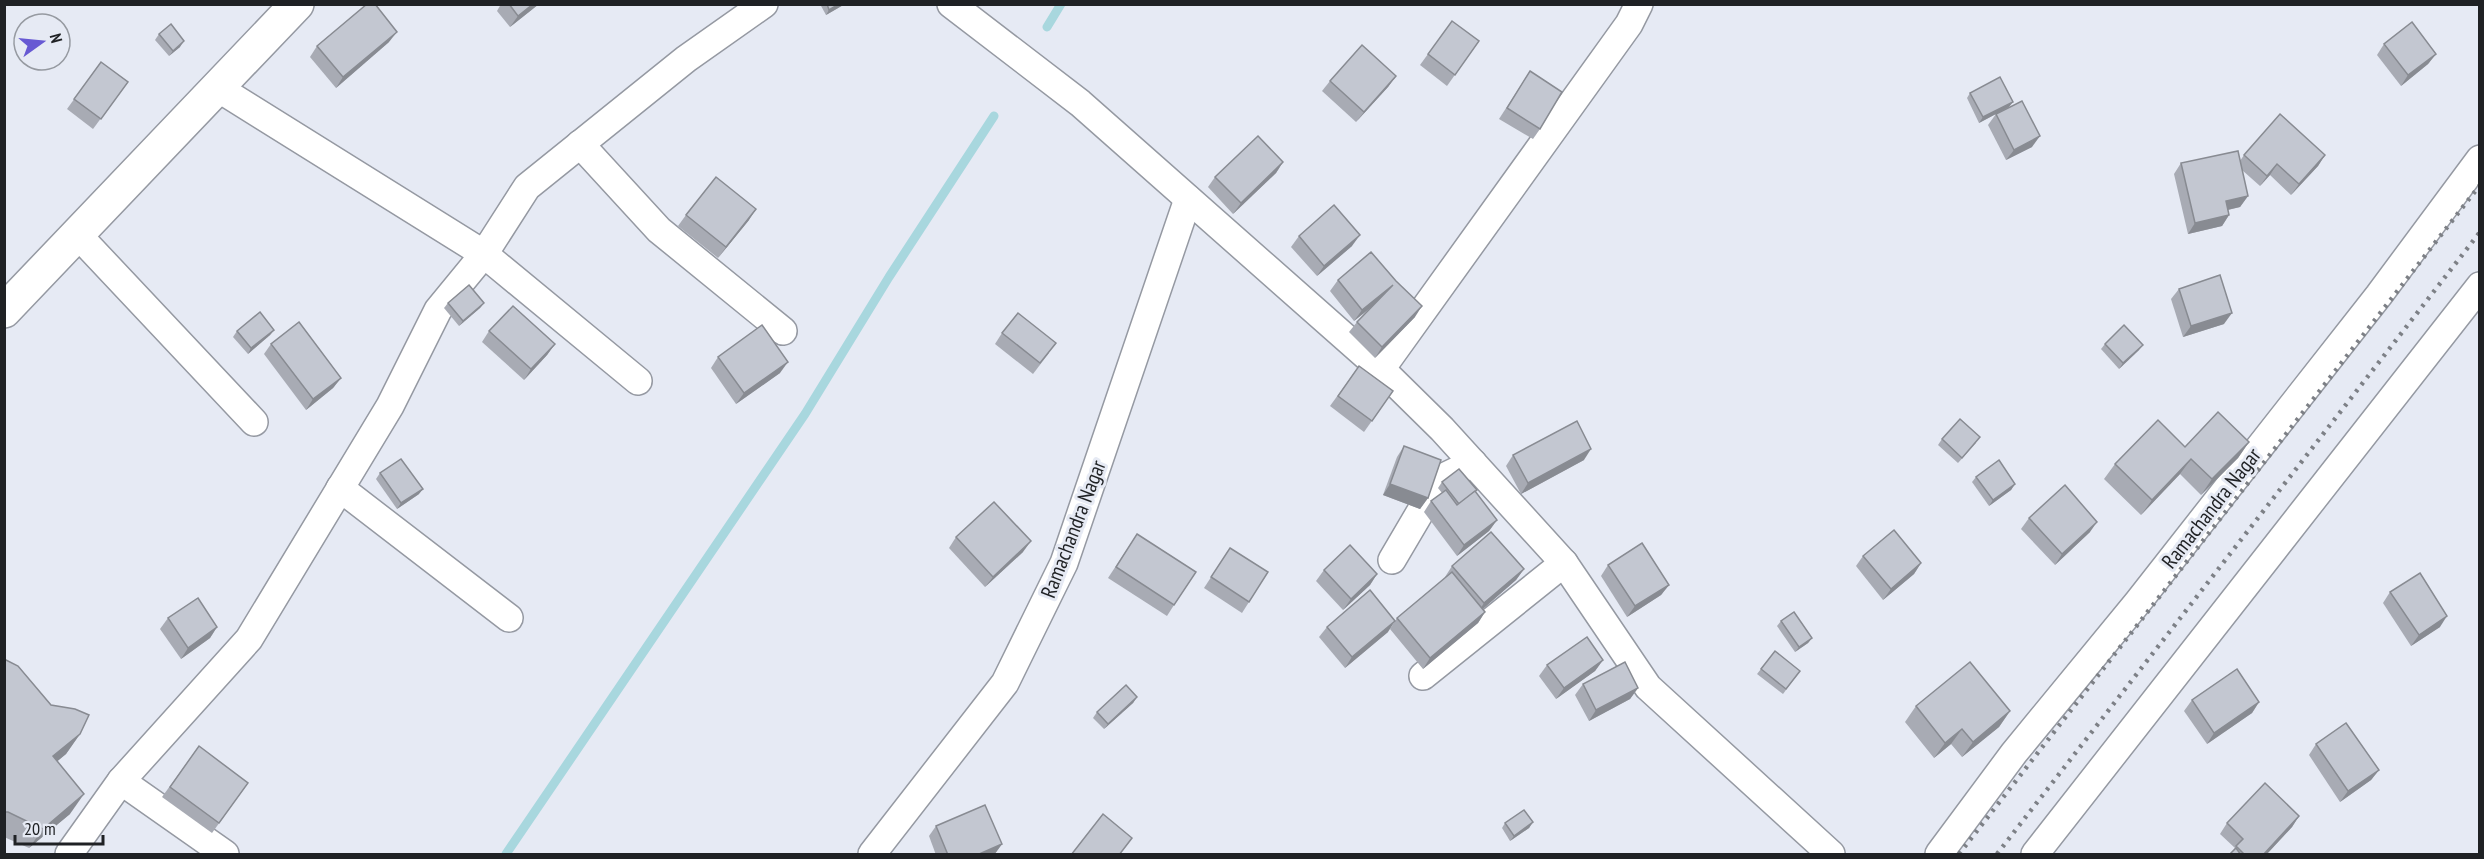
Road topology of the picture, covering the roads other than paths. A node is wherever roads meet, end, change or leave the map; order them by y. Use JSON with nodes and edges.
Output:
{"nodes":[{"id":1,"x":297,"y":4,"type":"edge"},
{"id":2,"x":764,"y":4,"type":"edge"},
{"id":3,"x":951,"y":4,"type":"edge"},
{"id":4,"x":1639,"y":4,"type":"edge"},
{"id":5,"x":218,"y":88,"type":"junction"},
{"id":6,"x":580,"y":144,"type":"junction"},
{"id":7,"x":2480,"y":159,"type":"edge"},
{"id":8,"x":1188,"y":199,"type":"junction"},
{"id":9,"x":77,"y":234,"type":"junction"},
{"id":10,"x":484,"y":254,"type":"junction"},
{"id":11,"x":2480,"y":286,"type":"edge"},
{"id":12,"x":4,"y":311,"type":"edge"},
{"id":13,"x":783,"y":331,"type":"dead end"},
{"id":14,"x":1381,"y":369,"type":"junction"},
{"id":15,"x":638,"y":381,"type":"dead end"},
{"id":16,"x":254,"y":422,"type":"dead end"},
{"id":17,"x":1473,"y":463,"type":"junction"},
{"id":18,"x":340,"y":488,"type":"junction"},
{"id":19,"x":1392,"y":560,"type":"dead end"},
{"id":20,"x":1564,"y":563,"type":"junction"},
{"id":21,"x":509,"y":618,"type":"dead end"},
{"id":22,"x":1423,"y":676,"type":"dead end"},
{"id":23,"x":121,"y":781,"type":"junction"},
{"id":24,"x":69,"y":855,"type":"edge"},
{"id":25,"x":225,"y":855,"type":"edge"},
{"id":26,"x":872,"y":855,"type":"edge"},
{"id":27,"x":1832,"y":855,"type":"edge"},
{"id":28,"x":1939,"y":855,"type":"edge"},
{"id":29,"x":2035,"y":855,"type":"edge"}],
"edges":[{"from":1,"to":5,"type":"street"},
{"from":2,"to":6,"type":"street"},
{"from":3,"to":8,"type":"street"},
{"from":4,"to":14,"type":"street"},
{"from":5,"to":9,"type":"street"},
{"from":5,"to":10,"type":"street"},
{"from":6,"to":10,"type":"street"},
{"from":6,"to":13,"type":"street"},
{"from":7,"to":28,"type":"street","name":"Ramachandra Nagar"},
{"from":8,"to":14,"type":"street"},
{"from":8,"to":26,"type":"street","name":"Ramachandra Nagar"},
{"from":9,"to":12,"type":"street"},
{"from":9,"to":16,"type":"street"},
{"from":10,"to":15,"type":"street"},
{"from":10,"to":18,"type":"street"},
{"from":11,"to":29,"type":"street"},
{"from":14,"to":17,"type":"street"},
{"from":17,"to":19,"type":"street"},
{"from":17,"to":20,"type":"street"},
{"from":18,"to":21,"type":"street"},
{"from":18,"to":23,"type":"street"},
{"from":20,"to":22,"type":"street"},
{"from":20,"to":27,"type":"street"},
{"from":23,"to":24,"type":"street"},
{"from":23,"to":25,"type":"street"}]}
